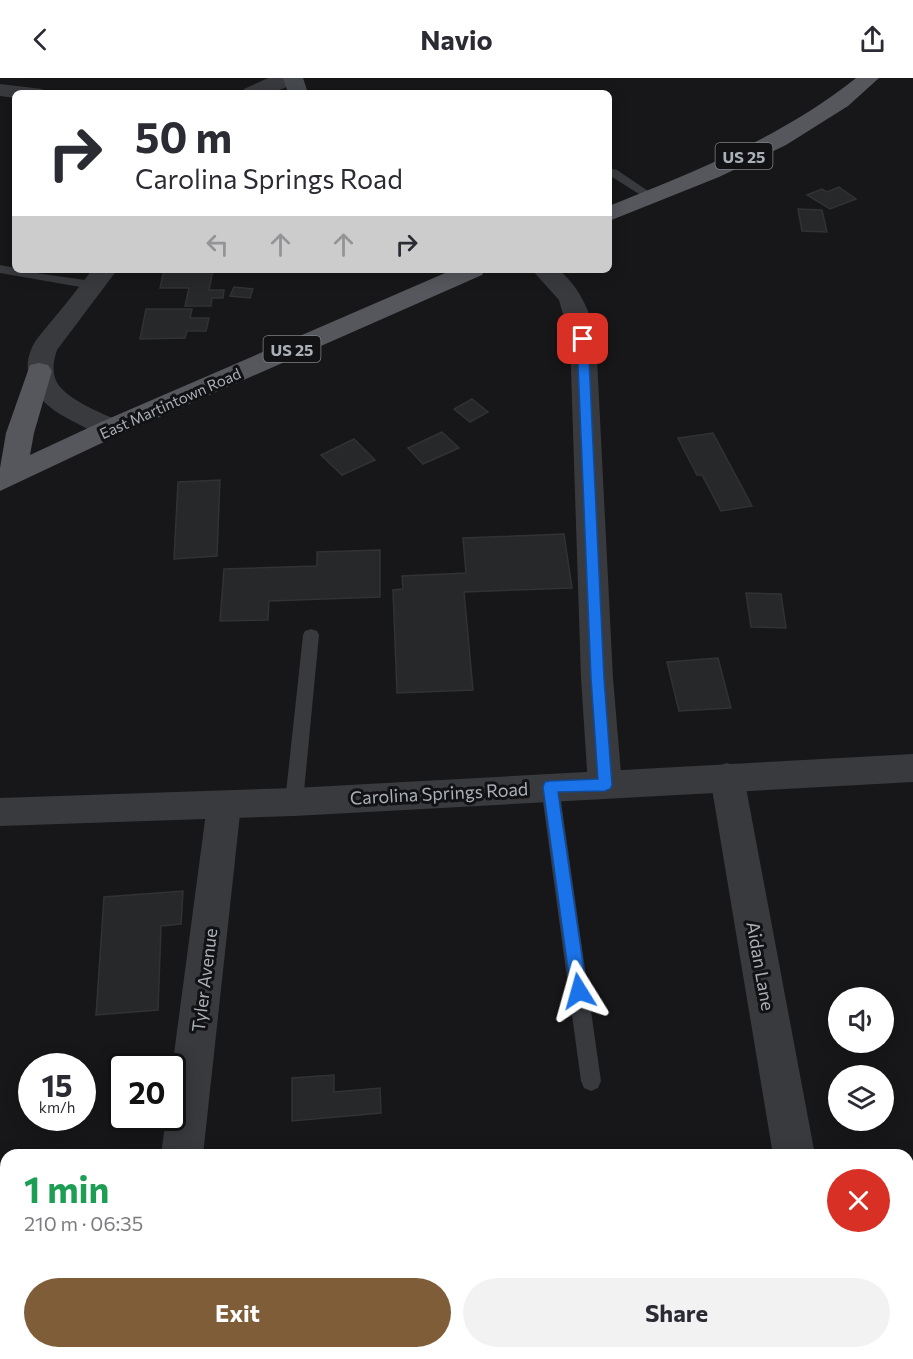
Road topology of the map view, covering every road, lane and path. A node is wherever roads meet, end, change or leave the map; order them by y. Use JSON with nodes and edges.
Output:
{"nodes":[{"id":1,"x":286,"y":78,"type":"edge"},
{"id":2,"x":869,"y":78,"type":"edge"},
{"id":3,"x":258,"y":90,"type":"edge"},
{"id":4,"x":612,"y":172,"type":"edge"},
{"id":5,"x":651,"y":197,"type":"junction"},
{"id":6,"x":612,"y":213,"type":"edge"},
{"id":7,"x":44,"y":273,"type":"edge"},
{"id":8,"x":466,"y":273,"type":"edge"},
{"id":9,"x":548,"y":273,"type":"edge"},
{"id":10,"x":98,"y":278,"type":"edge"},
{"id":11,"x":39,"y":371,"type":"junction"},
{"id":12,"x":111,"y":428,"type":"junction"},
{"id":13,"x":7,"y":478,"type":"edge"},
{"id":14,"x":311,"y":635,"type":"dead end"},
{"id":15,"x":913,"y":768,"type":"edge"},
{"id":16,"x":727,"y":777,"type":"junction"},
{"id":17,"x":605,"y":785,"type":"junction"},
{"id":18,"x":550,"y":787,"type":"junction"},
{"id":19,"x":294,"y":802,"type":"junction"},
{"id":20,"x":224,"y":805,"type":"junction"},
{"id":21,"x":0,"y":812,"type":"edge"},
{"id":22,"x":591,"y":1081,"type":"dead end"},
{"id":23,"x":183,"y":1149,"type":"edge"},
{"id":24,"x":793,"y":1149,"type":"edge"}],
"edges":[{"from":1,"to":3,"type":"street"},
{"from":2,"to":5,"type":"main road","number":"US 25"},
{"from":4,"to":5,"type":"lane"},
{"from":5,"to":6,"type":"main road","number":"US 25"},
{"from":7,"to":10,"type":"lane"},
{"from":8,"to":12,"type":"main road","name":"East Martintown Road","number":"US 25"},
{"from":9,"to":17,"type":"street"},
{"from":10,"to":11,"type":"street"},
{"from":11,"to":12,"type":"street"},
{"from":11,"to":13,"type":"main road"},
{"from":12,"to":13,"type":"main road","name":"East Martintown Road","number":"US 25"},
{"from":14,"to":19,"type":"lane"},
{"from":15,"to":16,"type":"street","name":"Carolina Springs Road"},
{"from":16,"to":17,"type":"street","name":"Carolina Springs Road"},
{"from":16,"to":24,"type":"street","name":"Aidan Lane"},
{"from":17,"to":18,"type":"street","name":"Carolina Springs Road"},
{"from":18,"to":19,"type":"street","name":"Carolina Springs Road"},
{"from":18,"to":22,"type":"lane"},
{"from":19,"to":20,"type":"street","name":"Carolina Springs Road"},
{"from":20,"to":21,"type":"street","name":"Carolina Springs Road"},
{"from":20,"to":23,"type":"street","name":"Tyler Avenue"}]}
